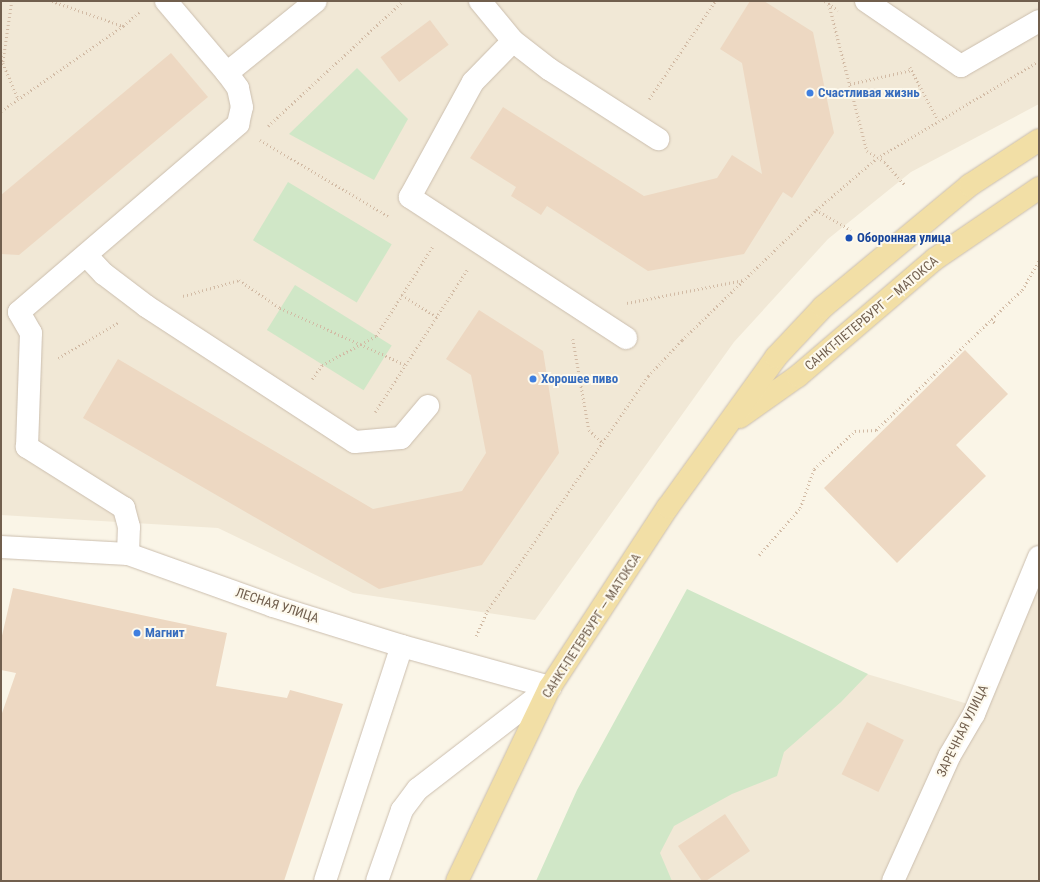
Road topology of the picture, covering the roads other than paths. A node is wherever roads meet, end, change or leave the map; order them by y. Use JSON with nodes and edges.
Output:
{"nodes":[{"id":1,"x":316,"y":1,"type":"edge"},
{"id":2,"x":480,"y":1,"type":"edge"},
{"id":3,"x":866,"y":1,"type":"edge"},
{"id":4,"x":156,"y":4,"type":"edge"},
{"id":5,"x":1039,"y":21,"type":"edge"},
{"id":6,"x":514,"y":41,"type":"junction"},
{"id":7,"x":227,"y":73,"type":"junction"},
{"id":8,"x":658,"y":139,"type":"dead end"},
{"id":9,"x":1039,"y":140,"type":"edge"},
{"id":10,"x":1039,"y":188,"type":"edge"},
{"id":11,"x":86,"y":255,"type":"junction"},
{"id":12,"x":10,"y":311,"type":"edge"},
{"id":13,"x":626,"y":338,"type":"dead end"},
{"id":14,"x":428,"y":406,"type":"dead end"},
{"id":15,"x":726,"y":427,"type":"junction"},
{"id":16,"x":1,"y":547,"type":"edge"},
{"id":17,"x":128,"y":554,"type":"junction"},
{"id":18,"x":1039,"y":557,"type":"edge"},
{"id":19,"x":402,"y":646,"type":"junction"},
{"id":20,"x":550,"y":687,"type":"junction"},
{"id":21,"x":325,"y":881,"type":"edge"},
{"id":22,"x":377,"y":881,"type":"edge"},
{"id":23,"x":457,"y":881,"type":"edge"},
{"id":24,"x":893,"y":881,"type":"edge"}],
"edges":[{"from":1,"to":7,"type":"street"},
{"from":2,"to":6,"type":"street"},
{"from":3,"to":5,"type":"street"},
{"from":4,"to":7,"type":"street"},
{"from":6,"to":8,"type":"street"},
{"from":6,"to":13,"type":"street"},
{"from":7,"to":11,"type":"street"},
{"from":9,"to":15,"type":"main road","name":"САНКТ-ПЕТЕРБУРГ — МАТОКСА"},
{"from":10,"to":15,"type":"main road","name":"САНКТ-ПЕТЕРБУРГ — МАТОКСА"},
{"from":11,"to":12,"type":"street"},
{"from":11,"to":14,"type":"street"},
{"from":12,"to":17,"type":"street"},
{"from":15,"to":20,"type":"main road","name":"САНКТ-ПЕТЕРБУРГ — МАТОКСА"},
{"from":16,"to":17,"type":"street","name":"ЛЕСНАЯ УЛИЦА"},
{"from":17,"to":19,"type":"street","name":"ЛЕСНАЯ УЛИЦА"},
{"from":18,"to":24,"type":"street","name":"ЗАРЕЧНАЯ УЛИЦА"},
{"from":19,"to":20,"type":"street","name":"ЛЕСНАЯ УЛИЦА"},
{"from":19,"to":21,"type":"street"},
{"from":20,"to":22,"type":"street"},
{"from":20,"to":23,"type":"main road","name":"САНКТ-ПЕТЕРБУРГ — МАТОКСА"}]}
